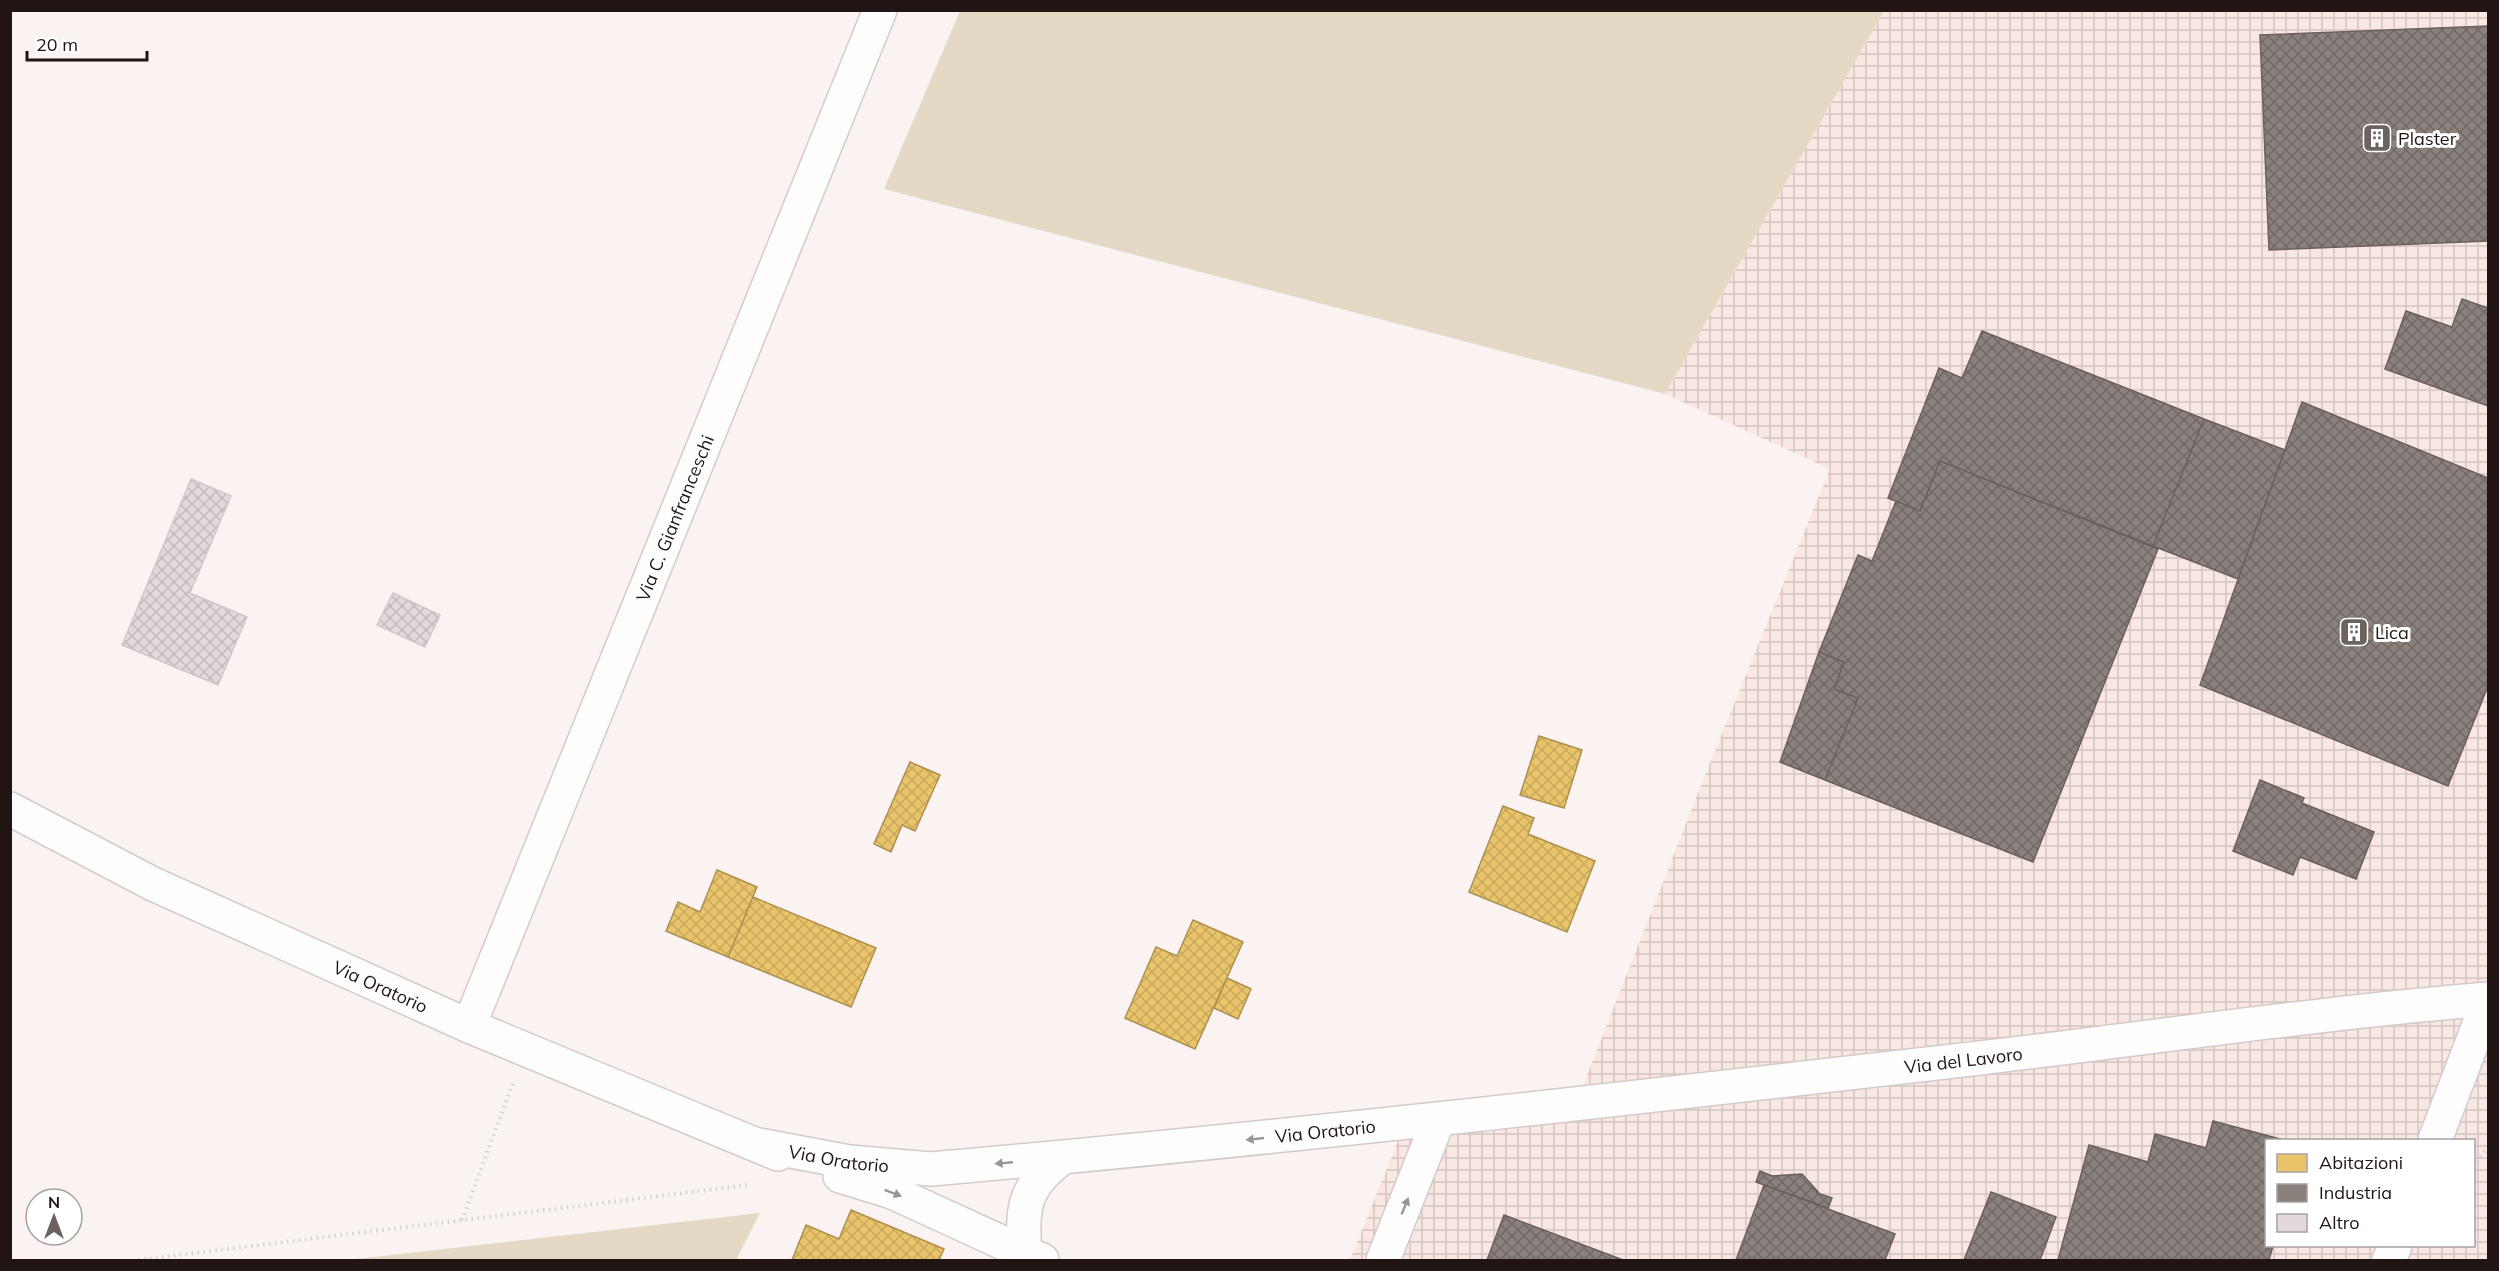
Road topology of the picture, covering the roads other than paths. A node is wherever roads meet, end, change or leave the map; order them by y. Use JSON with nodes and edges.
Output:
{"nodes":[{"id":1,"x":880,"y":10,"type":"edge"},
{"id":2,"x":10,"y":809,"type":"edge"},
{"id":3,"x":2488,"y":1000,"type":"edge"},
{"id":4,"x":470,"y":1026,"type":"junction"},
{"id":5,"x":1438,"y":1121,"type":"junction"},
{"id":6,"x":2435,"y":1139,"type":"edge"},
{"id":7,"x":759,"y":1146,"type":"junction"},
{"id":8,"x":1062,"y":1158,"type":"junction"},
{"id":9,"x":1033,"y":1257,"type":"edge"},
{"id":10,"x":1383,"y":1260,"type":"edge"}],
"edges":[{"from":1,"to":4,"type":"street","name":"Via C. Gianfranceschi"},
{"from":2,"to":4,"type":"street","name":"Via Oratorio"},
{"from":3,"to":5,"type":"street","name":"Via del Lavoro"},
{"from":3,"to":6,"type":"street"},
{"from":4,"to":7,"type":"street","name":"Via Oratorio"},
{"from":5,"to":8,"type":"street","name":"Via Oratorio","one_way":true},
{"from":10,"to":5,"type":"street","one_way":true},
{"from":8,"to":7,"type":"street","name":"Via Oratorio","one_way":true},
{"from":7,"to":9,"type":"street","name":"Via Oratorio","one_way":true},
{"from":8,"to":9,"type":"street","name":"Via Oratorio"}]}
